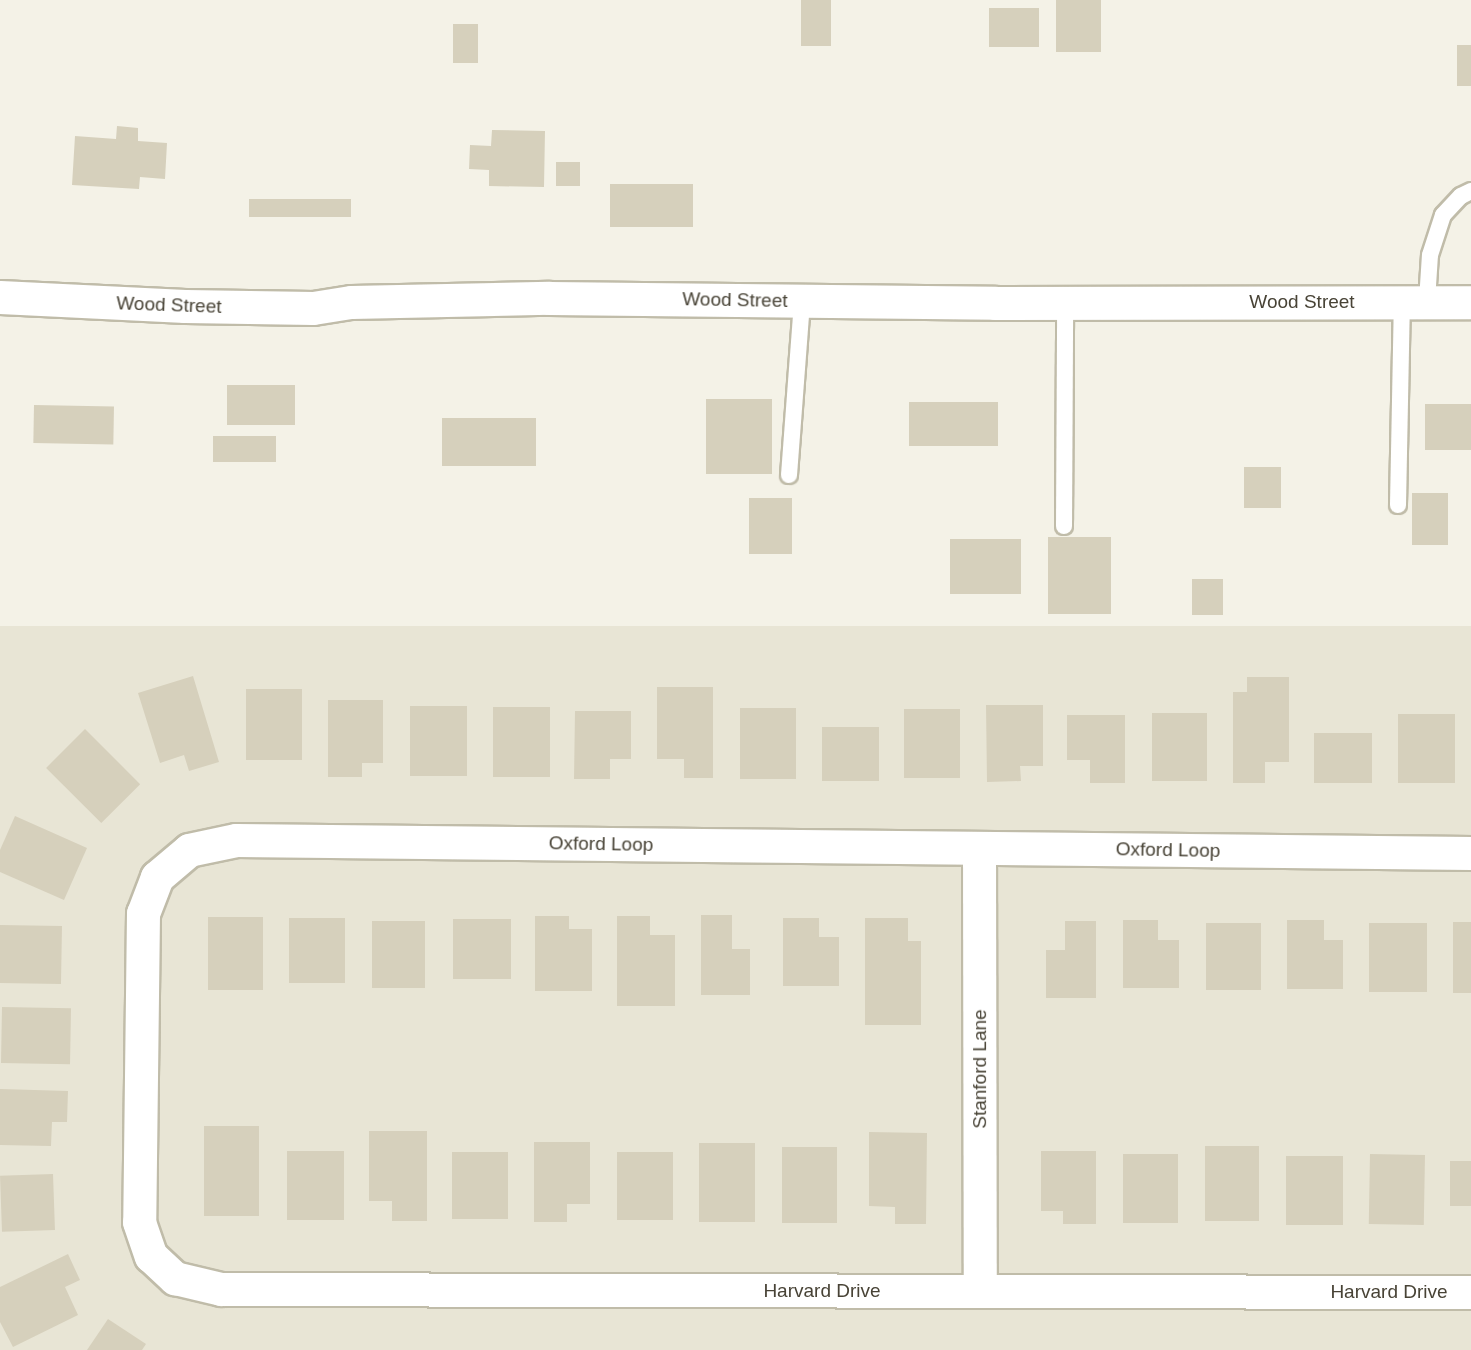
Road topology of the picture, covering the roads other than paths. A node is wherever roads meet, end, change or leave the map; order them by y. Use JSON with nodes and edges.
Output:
{"nodes":[{"id":1,"x":1471,"y":191,"type":"edge"},
{"id":2,"x":0,"y":297,"type":"edge"},
{"id":3,"x":802,"y":301,"type":"junction"},
{"id":4,"x":1414,"y":301,"type":"junction"},
{"id":5,"x":1471,"y":302,"type":"edge"},
{"id":6,"x":1065,"y":303,"type":"junction"},
{"id":7,"x":789,"y":475,"type":"dead end"},
{"id":8,"x":1398,"y":505,"type":"dead end"},
{"id":9,"x":1064,"y":527,"type":"dead end"},
{"id":10,"x":979,"y":848,"type":"junction"},
{"id":11,"x":1471,"y":853,"type":"edge"},
{"id":12,"x":175,"y":1278,"type":"joint"},
{"id":13,"x":980,"y":1291,"type":"junction"},
{"id":14,"x":1471,"y":1292,"type":"edge"}],
"edges":[{"from":1,"to":4,"type":"lane"},
{"from":2,"to":3,"type":"street","name":"Wood Street"},
{"from":3,"to":6,"type":"street","name":"Wood Street"},
{"from":3,"to":7,"type":"lane"},
{"from":4,"to":5,"type":"street","name":"Wood Street"},
{"from":4,"to":6,"type":"street","name":"Wood Street"},
{"from":4,"to":8,"type":"lane"},
{"from":6,"to":9,"type":"lane"},
{"from":10,"to":11,"type":"street","name":"Oxford Loop"},
{"from":10,"to":12,"type":"street","name":"Oxford Loop"},
{"from":10,"to":13,"type":"street","name":"Stanford Lane"},
{"from":12,"to":13,"type":"street","name":"Harvard Drive"},
{"from":13,"to":14,"type":"street","name":"Harvard Drive"}]}
